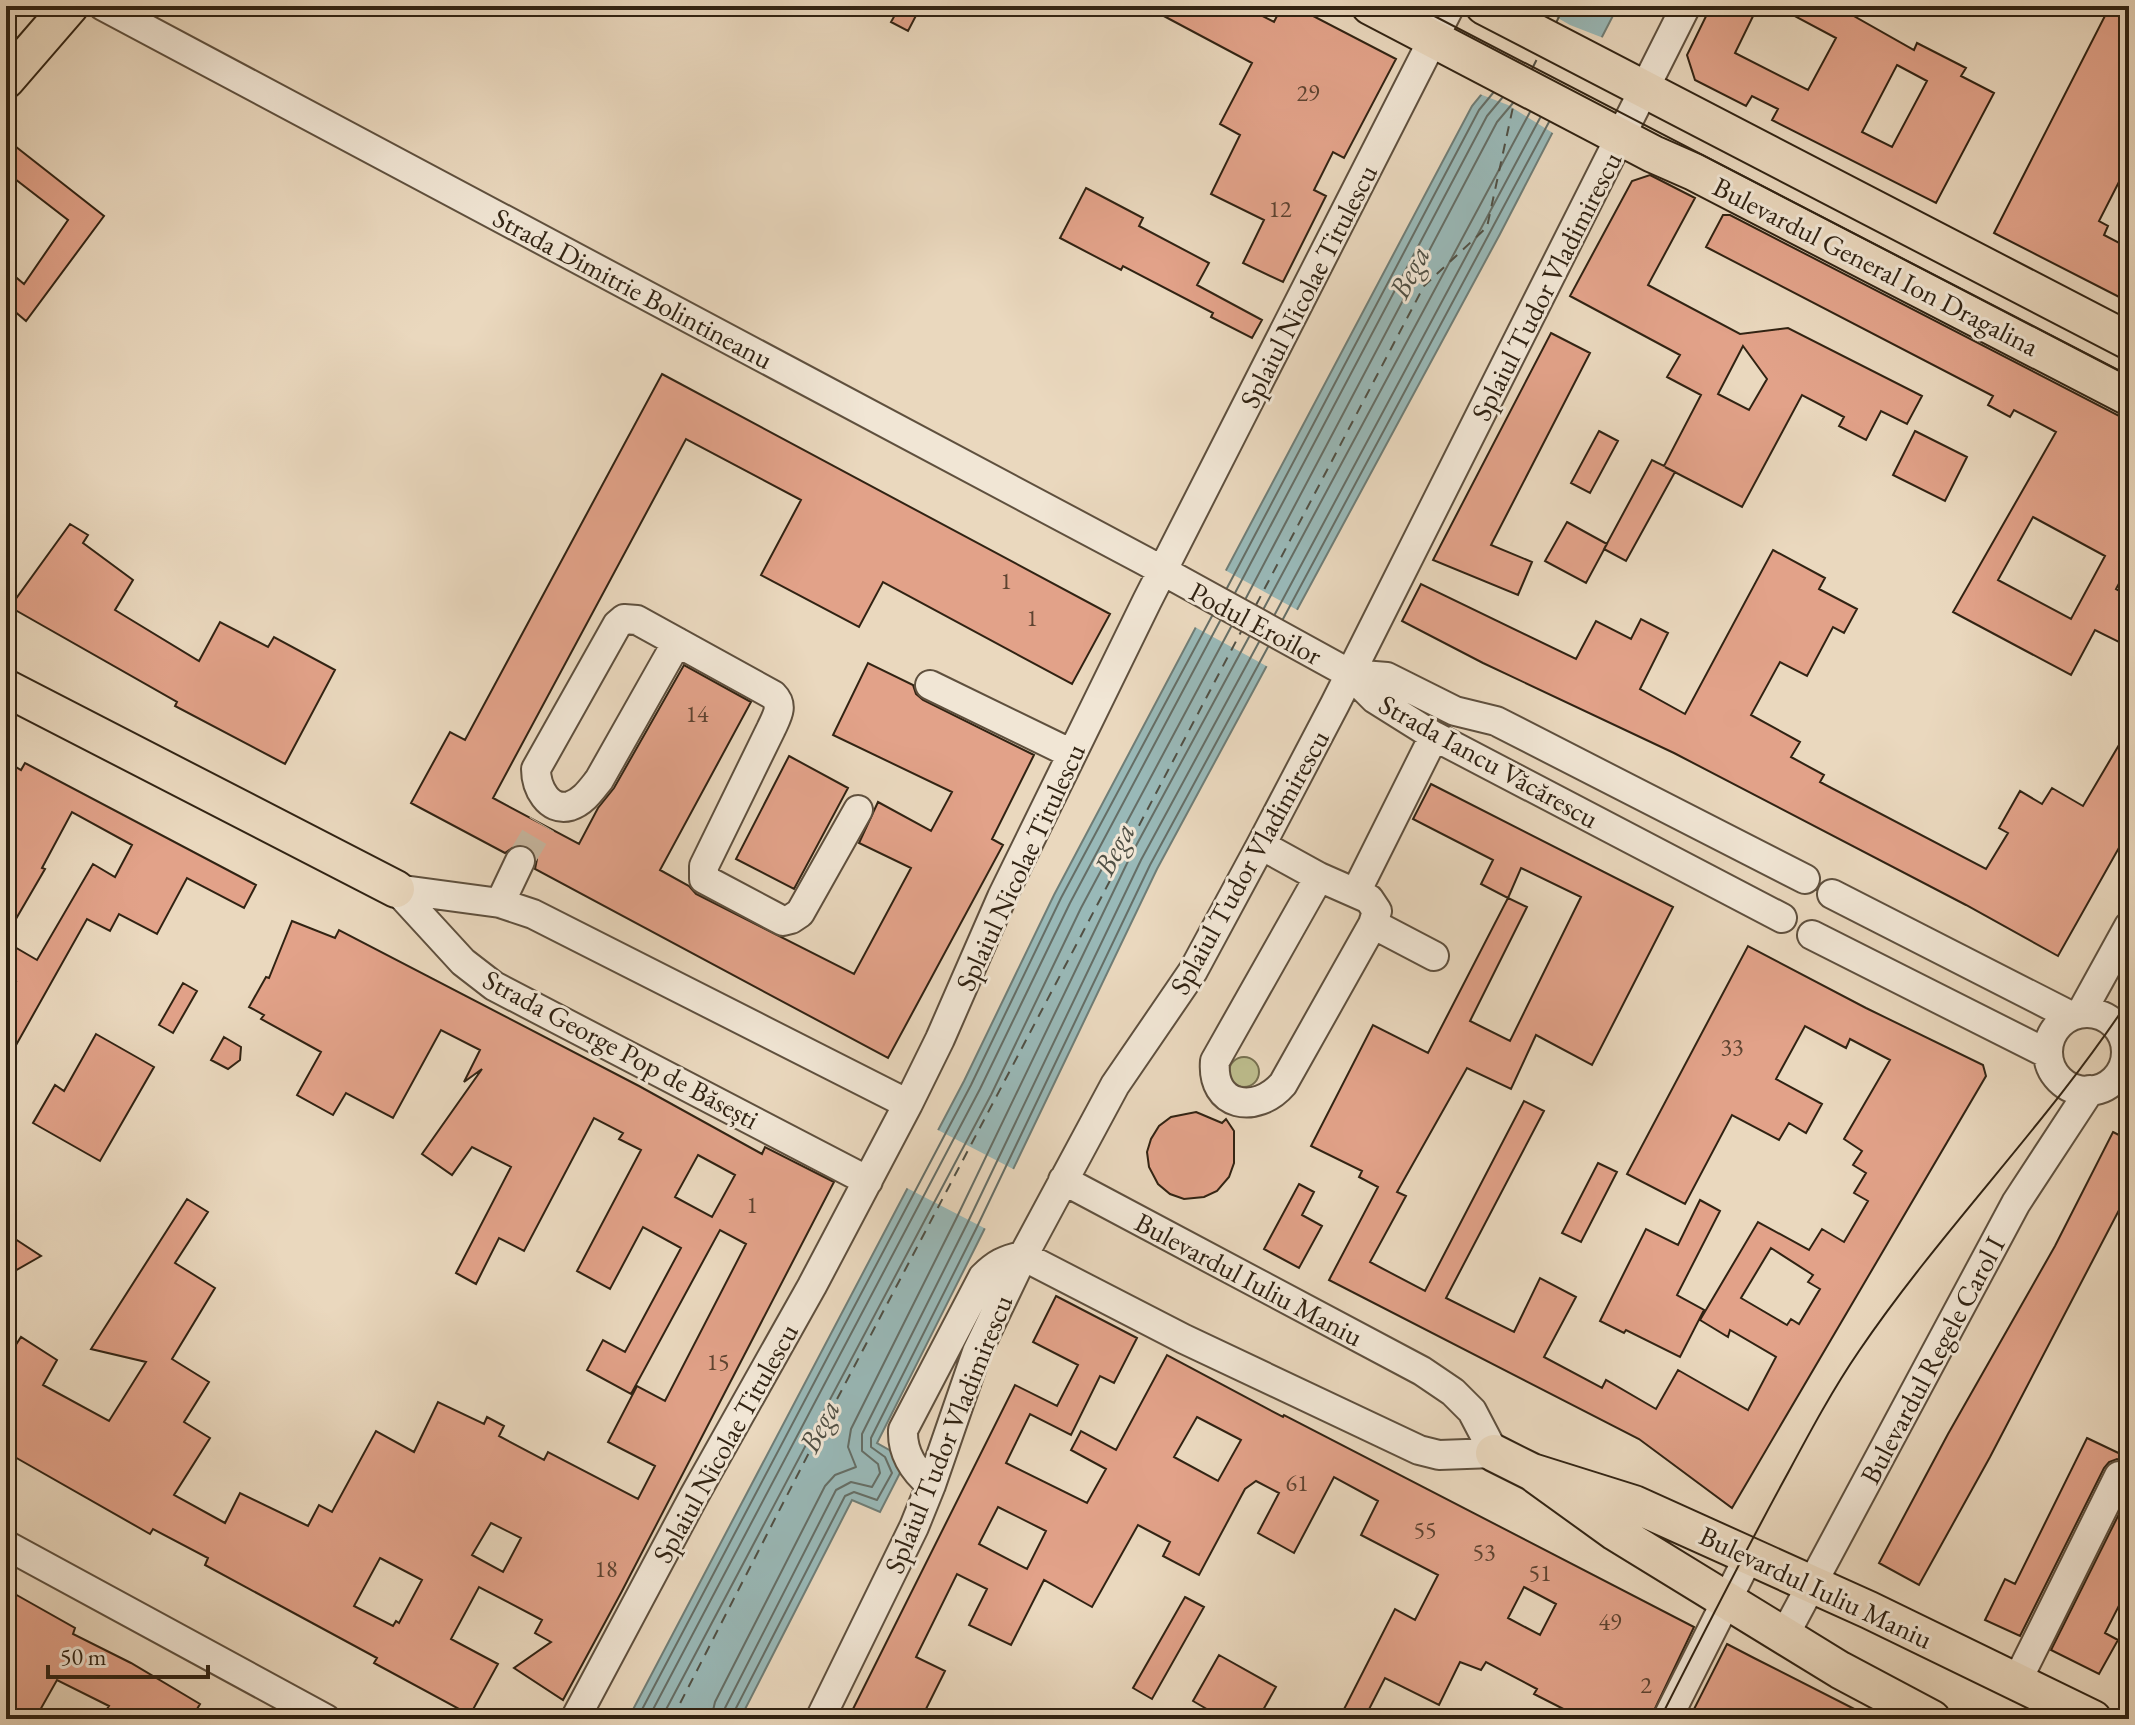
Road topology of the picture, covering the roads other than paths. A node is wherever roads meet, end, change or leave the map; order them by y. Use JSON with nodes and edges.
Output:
{"nodes":[{"id":1,"x":70,"y":6,"type":"edge"},
{"id":2,"x":103,"y":6,"type":"edge"},
{"id":3,"x":1370,"y":6,"type":"edge"},
{"id":4,"x":1450,"y":6,"type":"edge"},
{"id":5,"x":1484,"y":6,"type":"edge"},
{"id":6,"x":1686,"y":6,"type":"edge"},
{"id":7,"x":1444,"y":46,"type":"junction"},
{"id":8,"x":6,"y":80,"type":"edge"},
{"id":9,"x":1634,"y":84,"type":"junction"},
{"id":10,"x":1610,"y":132,"type":"junction"},
{"id":11,"x":2129,"y":341,"type":"edge"},
{"id":12,"x":2129,"y":397,"type":"edge"},
{"id":13,"x":1174,"y":578,"type":"junction"},
{"id":14,"x":677,"y":642,"type":"junction"},
{"id":15,"x":1350,"y":674,"type":"junction"},
{"id":16,"x":930,"y":685,"type":"dead end"},
{"id":17,"x":6,"y":688,"type":"edge"},
{"id":18,"x":1434,"y":736,"type":"junction"},
{"id":19,"x":1072,"y":754,"type":"junction"},
{"id":20,"x":858,"y":810,"type":"dead end"},
{"id":21,"x":1261,"y":845,"type":"junction"},
{"id":22,"x":520,"y":861,"type":"tunnel mouth"},
{"id":23,"x":1319,"y":877,"type":"junction"},
{"id":24,"x":1805,"y":879,"type":"junction"},
{"id":25,"x":396,"y":889,"type":"junction"},
{"id":26,"x":1356,"y":892,"type":"junction"},
{"id":27,"x":1832,"y":894,"type":"junction"},
{"id":28,"x":500,"y":903,"type":"junction"},
{"id":29,"x":1782,"y":918,"type":"junction"},
{"id":30,"x":1373,"y":924,"type":"junction"},
{"id":31,"x":2129,"y":926,"type":"edge"},
{"id":32,"x":1812,"y":935,"type":"junction"},
{"id":33,"x":1434,"y":956,"type":"dead end"},
{"id":34,"x":2076,"y":1015,"type":"junction"},
{"id":35,"x":2127,"y":1046,"type":"edge"},
{"id":36,"x":2048,"y":1054,"type":"junction"},
{"id":37,"x":2109,"y":1090,"type":"edge"},
{"id":38,"x":908,"y":1104,"type":"junction"},
{"id":39,"x":1063,"y":1180,"type":"junction"},
{"id":40,"x":868,"y":1181,"type":"junction"},
{"id":41,"x":1023,"y":1256,"type":"junction"},
{"id":42,"x":1494,"y":1453,"type":"junction"},
{"id":43,"x":1532,"y":1472,"type":"junction"},
{"id":44,"x":2119,"y":1476,"type":"dead end"},
{"id":45,"x":931,"y":1485,"type":"junction"},
{"id":46,"x":6,"y":1545,"type":"edge"},
{"id":47,"x":1749,"y":1556,"type":"junction"},
{"id":48,"x":1812,"y":1584,"type":"junction"},
{"id":49,"x":1727,"y":1601,"type":"junction"},
{"id":50,"x":1784,"y":1636,"type":"junction"},
{"id":51,"x":2017,"y":1681,"type":"junction"},
{"id":52,"x":326,"y":1719,"type":"edge"},
{"id":53,"x":575,"y":1719,"type":"edge"},
{"id":54,"x":820,"y":1719,"type":"edge"},
{"id":55,"x":1667,"y":1719,"type":"edge"},
{"id":56,"x":1932,"y":1719,"type":"edge"},
{"id":57,"x":2093,"y":1719,"type":"edge"}],
"edges":[{"from":1,"to":8,"type":"main road"},
{"from":2,"to":13,"type":"street","name":"Strada Dimitrie Bolintineanu"},
{"from":3,"to":7,"type":"main road"},
{"from":4,"to":7,"type":"street","name":"Splaiul Nicolae Titulescu"},
{"from":5,"to":9,"type":"main road","name":"Bulevardul General Ion Dragalina"},
{"from":6,"to":9,"type":"street","name":"Splaiul Tudor Vladimirescu"},
{"from":7,"to":10,"type":"main road","name":"Bulevardul General Ion Dragalina"},
{"from":7,"to":13,"type":"street","name":"Splaiul Nicolae Titulescu"},
{"from":9,"to":10,"type":"street","name":"Splaiul Tudor Vladimirescu"},
{"from":9,"to":11,"type":"main road","name":"Bulevardul General Ion Dragalina"},
{"from":10,"to":12,"type":"main road","name":"Bulevardul General Ion Dragalina"},
{"from":10,"to":15,"type":"street","name":"Splaiul Tudor Vladimirescu"},
{"from":13,"to":15,"type":"street","name":"Podul Eroilor"},
{"from":13,"to":19,"type":"street","name":"Splaiul Nicolae Titulescu"},
{"from":14,"to":14,"type":"street"},
{"from":14,"to":20,"type":"street"},
{"from":15,"to":18,"type":"street","name":"Strada Iancu Văcărescu"},
{"from":15,"to":21,"type":"street","name":"Splaiul Tudor Vladimirescu"},
{"from":15,"to":24,"type":"street","name":"Strada Iancu Văcărescu"},
{"from":16,"to":19,"type":"street"},
{"from":17,"to":25,"type":"main road","name":"Strada George Pop de Băsești"},
{"from":18,"to":26,"type":"street"},
{"from":18,"to":29,"type":"street","name":"Strada Iancu Văcărescu"},
{"from":19,"to":38,"type":"street","name":"Splaiul Nicolae Titulescu"},
{"from":21,"to":23,"type":"street"},
{"from":21,"to":39,"type":"street","name":"Splaiul Tudor Vladimirescu"},
{"from":22,"to":28,"type":"street"},
{"from":23,"to":26,"type":"street"},
{"from":23,"to":30,"type":"street"},
{"from":24,"to":27,"type":"street"},
{"from":24,"to":29,"type":"street"},
{"from":25,"to":28,"type":"street","name":"Strada George Pop de Băsești"},
{"from":25,"to":40,"type":"street","name":"Strada George Pop de Băsești"},
{"from":26,"to":30,"type":"street"},
{"from":27,"to":32,"type":"street"},
{"from":27,"to":34,"type":"street"},
{"from":28,"to":38,"type":"street","name":"Strada George Pop de Băsești"},
{"from":29,"to":32,"type":"street"},
{"from":30,"to":33,"type":"street"},
{"from":31,"to":34,"type":"street"},
{"from":32,"to":36,"type":"street"},
{"from":34,"to":35,"type":"street"},
{"from":34,"to":36,"type":"street"},
{"from":35,"to":37,"type":"street"},
{"from":36,"to":37,"type":"street"},
{"from":37,"to":48,"type":"street","name":"Bulevardul Regele Carol I"},
{"from":38,"to":40,"type":"street","name":"Splaiul Nicolae Titulescu"},
{"from":39,"to":41,"type":"street","name":"Splaiul Tudor Vladimirescu"},
{"from":39,"to":42,"type":"street","name":"Bulevardul Iuliu Maniu"},
{"from":40,"to":53,"type":"street","name":"Splaiul Nicolae Titulescu"},
{"from":41,"to":42,"type":"street","name":"Bulevardul Iuliu Maniu"},
{"from":41,"to":45,"type":"street","name":"Splaiul Tudor Vladimirescu"},
{"from":41,"to":45,"type":"street"},
{"from":42,"to":43,"type":"main road","name":"Bulevardul Iuliu Maniu"},
{"from":43,"to":47,"type":"main road","name":"Bulevardul Iuliu Maniu"},
{"from":43,"to":49,"type":"main road","name":"Bulevardul Iuliu Maniu"},
{"from":44,"to":51,"type":"street"},
{"from":45,"to":54,"type":"street","name":"Splaiul Tudor Vladimirescu"},
{"from":46,"to":52,"type":"street"},
{"from":47,"to":48,"type":"main road","name":"Bulevardul Iuliu Maniu"},
{"from":47,"to":49,"type":"street"},
{"from":48,"to":50,"type":"street","name":"Bulevardul Regele Carol I"},
{"from":48,"to":51,"type":"main road","name":"Bulevardul Iuliu Maniu"},
{"from":49,"to":50,"type":"main road","name":"Bulevardul Iuliu Maniu"},
{"from":49,"to":55,"type":"street"},
{"from":50,"to":56,"type":"main road","name":"Bulevardul Iuliu Maniu"},
{"from":51,"to":57,"type":"main road","name":"Bulevardul Iuliu Maniu"}]}
